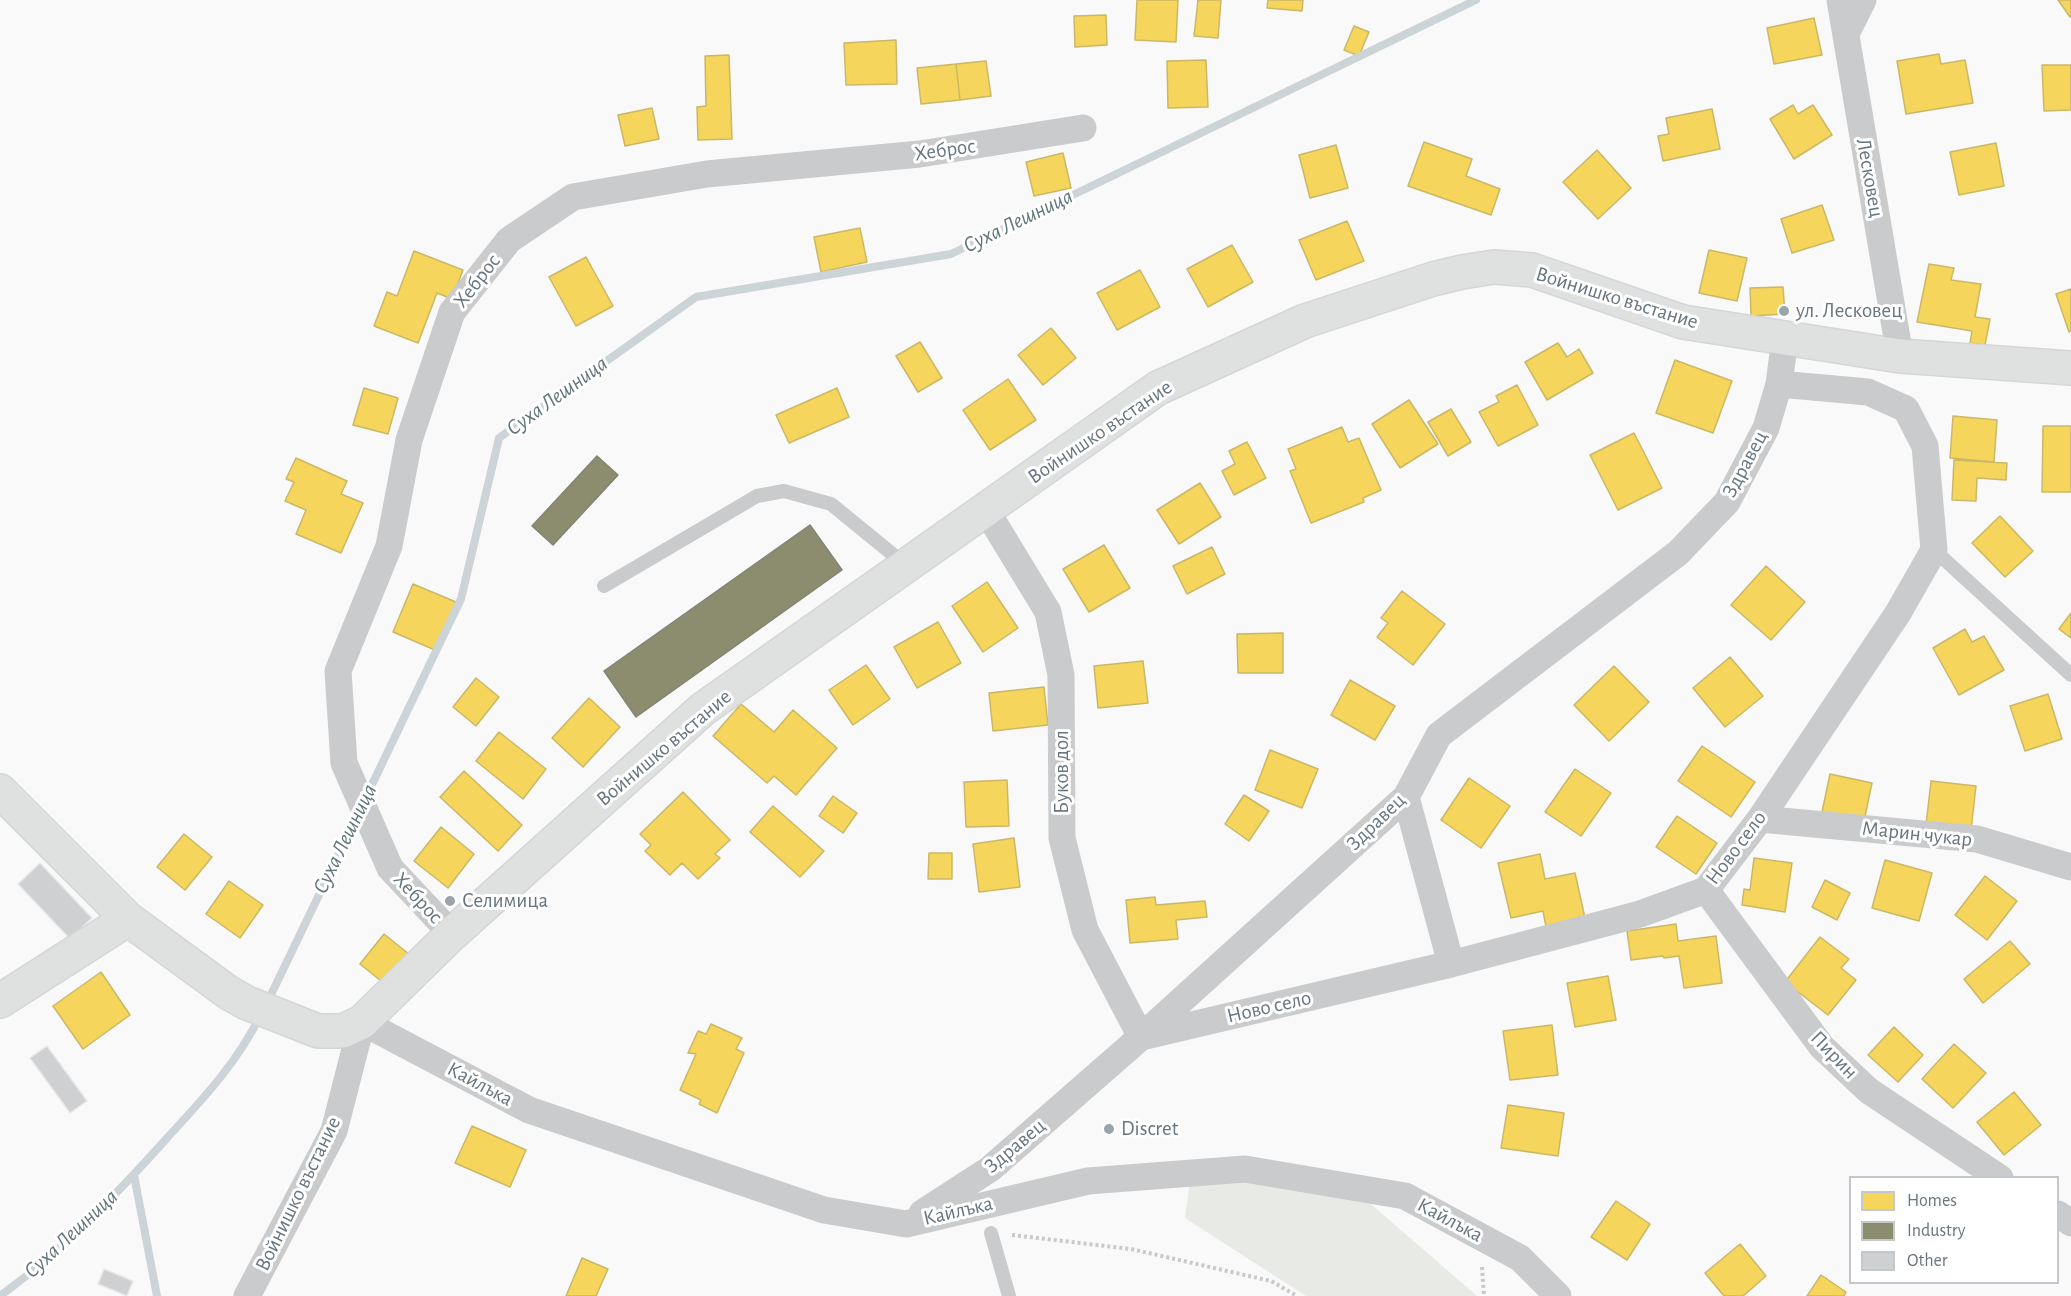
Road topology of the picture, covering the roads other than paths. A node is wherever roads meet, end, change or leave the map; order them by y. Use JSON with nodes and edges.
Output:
{"nodes":[{"id":1,"x":1840,"y":0,"type":"edge"},
{"id":2,"x":1863,"y":0,"type":"edge"},
{"id":3,"x":1846,"y":33,"type":"junction"},
{"id":4,"x":1083,"y":128,"type":"dead end"},
{"id":5,"x":1785,"y":338,"type":"junction"},
{"id":6,"x":1900,"y":356,"type":"junction"},
{"id":7,"x":2071,"y":368,"type":"edge"},
{"id":8,"x":1779,"y":384,"type":"junction"},
{"id":9,"x":986,"y":510,"type":"junction"},
{"id":10,"x":1934,"y":550,"type":"junction"},
{"id":11,"x":907,"y":566,"type":"junction"},
{"id":12,"x":604,"y":586,"type":"dead end"},
{"id":13,"x":2071,"y":675,"type":"edge"},
{"id":14,"x":0,"y":791,"type":"edge"},
{"id":15,"x":1406,"y":797,"type":"junction"},
{"id":16,"x":1760,"y":819,"type":"junction"},
{"id":17,"x":2071,"y":867,"type":"edge"},
{"id":18,"x":1706,"y":890,"type":"junction"},
{"id":19,"x":128,"y":919,"type":"junction"},
{"id":20,"x":452,"y":934,"type":"junction"},
{"id":21,"x":1451,"y":964,"type":"junction"},
{"id":22,"x":0,"y":1001,"type":"edge"},
{"id":23,"x":362,"y":1022,"type":"junction"},
{"id":24,"x":1141,"y":1037,"type":"junction"},
{"id":25,"x":1997,"y":1176,"type":"edge"},
{"id":26,"x":906,"y":1224,"type":"junction"},
{"id":27,"x":991,"y":1233,"type":"road end"},
{"id":28,"x":247,"y":1296,"type":"edge"},
{"id":29,"x":1009,"y":1296,"type":"edge"},
{"id":30,"x":1558,"y":1296,"type":"edge"}],
"edges":[{"from":1,"to":3,"type":"street","name":"Лесковец"},
{"from":2,"to":3,"type":"street"},
{"from":3,"to":6,"type":"street","name":"Лесковец"},
{"from":4,"to":20,"type":"street","name":"Хеброс"},
{"from":5,"to":6,"type":"street","name":"Войнишко въстание"},
{"from":5,"to":8,"type":"street","name":"Здравец"},
{"from":5,"to":9,"type":"street","name":"Войнишко въстание"},
{"from":6,"to":7,"type":"street","name":"Войнишко въстание"},
{"from":8,"to":10,"type":"street"},
{"from":8,"to":15,"type":"street","name":"Здравец"},
{"from":9,"to":11,"type":"street","name":"Войнишко въстание"},
{"from":9,"to":24,"type":"street","name":"Буков дол"},
{"from":10,"to":13,"type":"lane"},
{"from":10,"to":16,"type":"street","name":"Ново село"},
{"from":11,"to":12,"type":"lane"},
{"from":11,"to":20,"type":"street","name":"Войнишко въстание"},
{"from":14,"to":19,"type":"street","name":"Войнишко въстание"},
{"from":15,"to":21,"type":"street"},
{"from":15,"to":24,"type":"street","name":"Здравец"},
{"from":16,"to":17,"type":"street","name":"Марин чукар"},
{"from":16,"to":18,"type":"street","name":"Ново село"},
{"from":18,"to":21,"type":"street","name":"Ново село"},
{"from":18,"to":25,"type":"street","name":"Пирин"},
{"from":19,"to":22,"type":"street"},
{"from":19,"to":23,"type":"street","name":"Войнишко въстание"},
{"from":20,"to":23,"type":"street","name":"Войнишко въстание"},
{"from":21,"to":24,"type":"street","name":"Ново село"},
{"from":23,"to":26,"type":"street","name":"Кайлъка"},
{"from":23,"to":28,"type":"street","name":"Войнишко въстание"},
{"from":24,"to":26,"type":"street","name":"Здравец"},
{"from":26,"to":30,"type":"street","name":"Кайлъка"},
{"from":27,"to":29,"type":"lane"}]}
